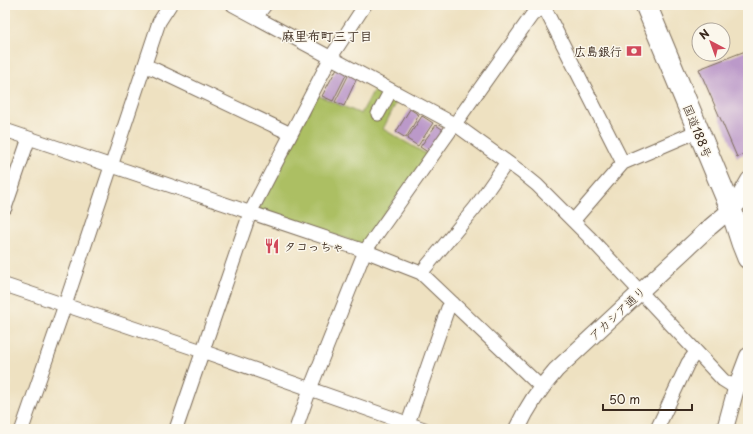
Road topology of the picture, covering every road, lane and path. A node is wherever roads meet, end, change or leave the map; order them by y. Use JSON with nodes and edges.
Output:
{"nodes":[{"id":1,"x":170,"y":5,"type":"edge"},
{"id":2,"x":234,"y":5,"type":"edge"},
{"id":3,"x":264,"y":5,"type":"edge"},
{"id":4,"x":365,"y":5,"type":"edge"},
{"id":5,"x":646,"y":5,"type":"edge"},
{"id":6,"x":544,"y":6,"type":"edge"},
{"id":7,"x":256,"y":17,"type":"junction"},
{"id":8,"x":331,"y":57,"type":"junction"},
{"id":9,"x":145,"y":66,"type":"junction"},
{"id":10,"x":391,"y":90,"type":"junction"},
{"id":11,"x":378,"y":114,"type":"dead end"},
{"id":12,"x":456,"y":124,"type":"junction"},
{"id":13,"x":5,"y":130,"type":"edge"},
{"id":14,"x":698,"y":131,"type":"junction"},
{"id":15,"x":291,"y":134,"type":"junction"},
{"id":16,"x":29,"y":138,"type":"junction"},
{"id":17,"x":507,"y":162,"type":"junction"},
{"id":18,"x":623,"y":163,"type":"junction"},
{"id":19,"x":111,"y":166,"type":"junction"},
{"id":20,"x":748,"y":179,"type":"edge"},
{"id":21,"x":748,"y":195,"type":"edge"},
{"id":22,"x":5,"y":208,"type":"edge"},
{"id":23,"x":731,"y":208,"type":"junction"},
{"id":24,"x":250,"y":213,"type":"junction"},
{"id":25,"x":573,"y":221,"type":"junction"},
{"id":26,"x":365,"y":251,"type":"junction"},
{"id":27,"x":748,"y":258,"type":"edge"},
{"id":28,"x":421,"y":273,"type":"junction"},
{"id":29,"x":5,"y":285,"type":"edge"},
{"id":30,"x":640,"y":292,"type":"junction"},
{"id":31,"x":453,"y":303,"type":"junction"},
{"id":32,"x":65,"y":305,"type":"junction"},
{"id":33,"x":202,"y":351,"type":"junction"},
{"id":34,"x":696,"y":352,"type":"junction"},
{"id":35,"x":748,"y":356,"type":"edge"},
{"id":36,"x":737,"y":385,"type":"junction"},
{"id":37,"x":541,"y":387,"type":"junction"},
{"id":38,"x":310,"y":389,"type":"junction"},
{"id":39,"x":407,"y":426,"type":"edge"},
{"id":40,"x":22,"y":429,"type":"edge"},
{"id":41,"x":176,"y":429,"type":"edge"},
{"id":42,"x":296,"y":429,"type":"edge"},
{"id":43,"x":424,"y":429,"type":"edge"},
{"id":44,"x":517,"y":429,"type":"edge"},
{"id":45,"x":656,"y":429,"type":"edge"},
{"id":46,"x":725,"y":429,"type":"edge"}],
"edges":[{"from":1,"to":9,"type":"street"},
{"from":2,"to":7,"type":"street"},
{"from":3,"to":7,"type":"street"},
{"from":4,"to":8,"type":"street"},
{"from":5,"to":14,"type":"highway","name":"国道188号"},
{"from":6,"to":12,"type":"street"},
{"from":6,"to":18,"type":"street"},
{"from":7,"to":8,"type":"street"},
{"from":8,"to":10,"type":"street"},
{"from":8,"to":15,"type":"street"},
{"from":9,"to":15,"type":"street"},
{"from":9,"to":19,"type":"street"},
{"from":10,"to":11,"type":"street"},
{"from":10,"to":12,"type":"street"},
{"from":12,"to":17,"type":"street"},
{"from":12,"to":26,"type":"street"},
{"from":13,"to":16,"type":"street"},
{"from":14,"to":18,"type":"street"},
{"from":14,"to":23,"type":"highway","name":"国道188号"},
{"from":15,"to":24,"type":"street"},
{"from":16,"to":19,"type":"street"},
{"from":16,"to":22,"type":"street"},
{"from":17,"to":25,"type":"street"},
{"from":17,"to":28,"type":"street"},
{"from":18,"to":25,"type":"street"},
{"from":19,"to":24,"type":"street"},
{"from":19,"to":32,"type":"street"},
{"from":20,"to":23,"type":"street"},
{"from":21,"to":23,"type":"street","name":"アカシア通り"},
{"from":23,"to":27,"type":"highway","name":"国道188号"},
{"from":23,"to":30,"type":"street","name":"アカシア通り"},
{"from":24,"to":26,"type":"street"},
{"from":24,"to":33,"type":"street"},
{"from":25,"to":30,"type":"street"},
{"from":26,"to":28,"type":"street"},
{"from":26,"to":38,"type":"street"},
{"from":28,"to":31,"type":"street"},
{"from":29,"to":32,"type":"street"},
{"from":30,"to":34,"type":"street"},
{"from":30,"to":37,"type":"street","name":"アカシア通り"},
{"from":31,"to":37,"type":"street"},
{"from":31,"to":39,"type":"street"},
{"from":32,"to":33,"type":"street"},
{"from":32,"to":40,"type":"street"},
{"from":33,"to":38,"type":"street"},
{"from":33,"to":41,"type":"street"},
{"from":34,"to":36,"type":"street"},
{"from":34,"to":45,"type":"street"},
{"from":35,"to":36,"type":"street"},
{"from":36,"to":46,"type":"street"},
{"from":37,"to":44,"type":"street","name":"アカシア通り"},
{"from":38,"to":39,"type":"street"},
{"from":38,"to":42,"type":"street"},
{"from":39,"to":43,"type":"street"}]}
